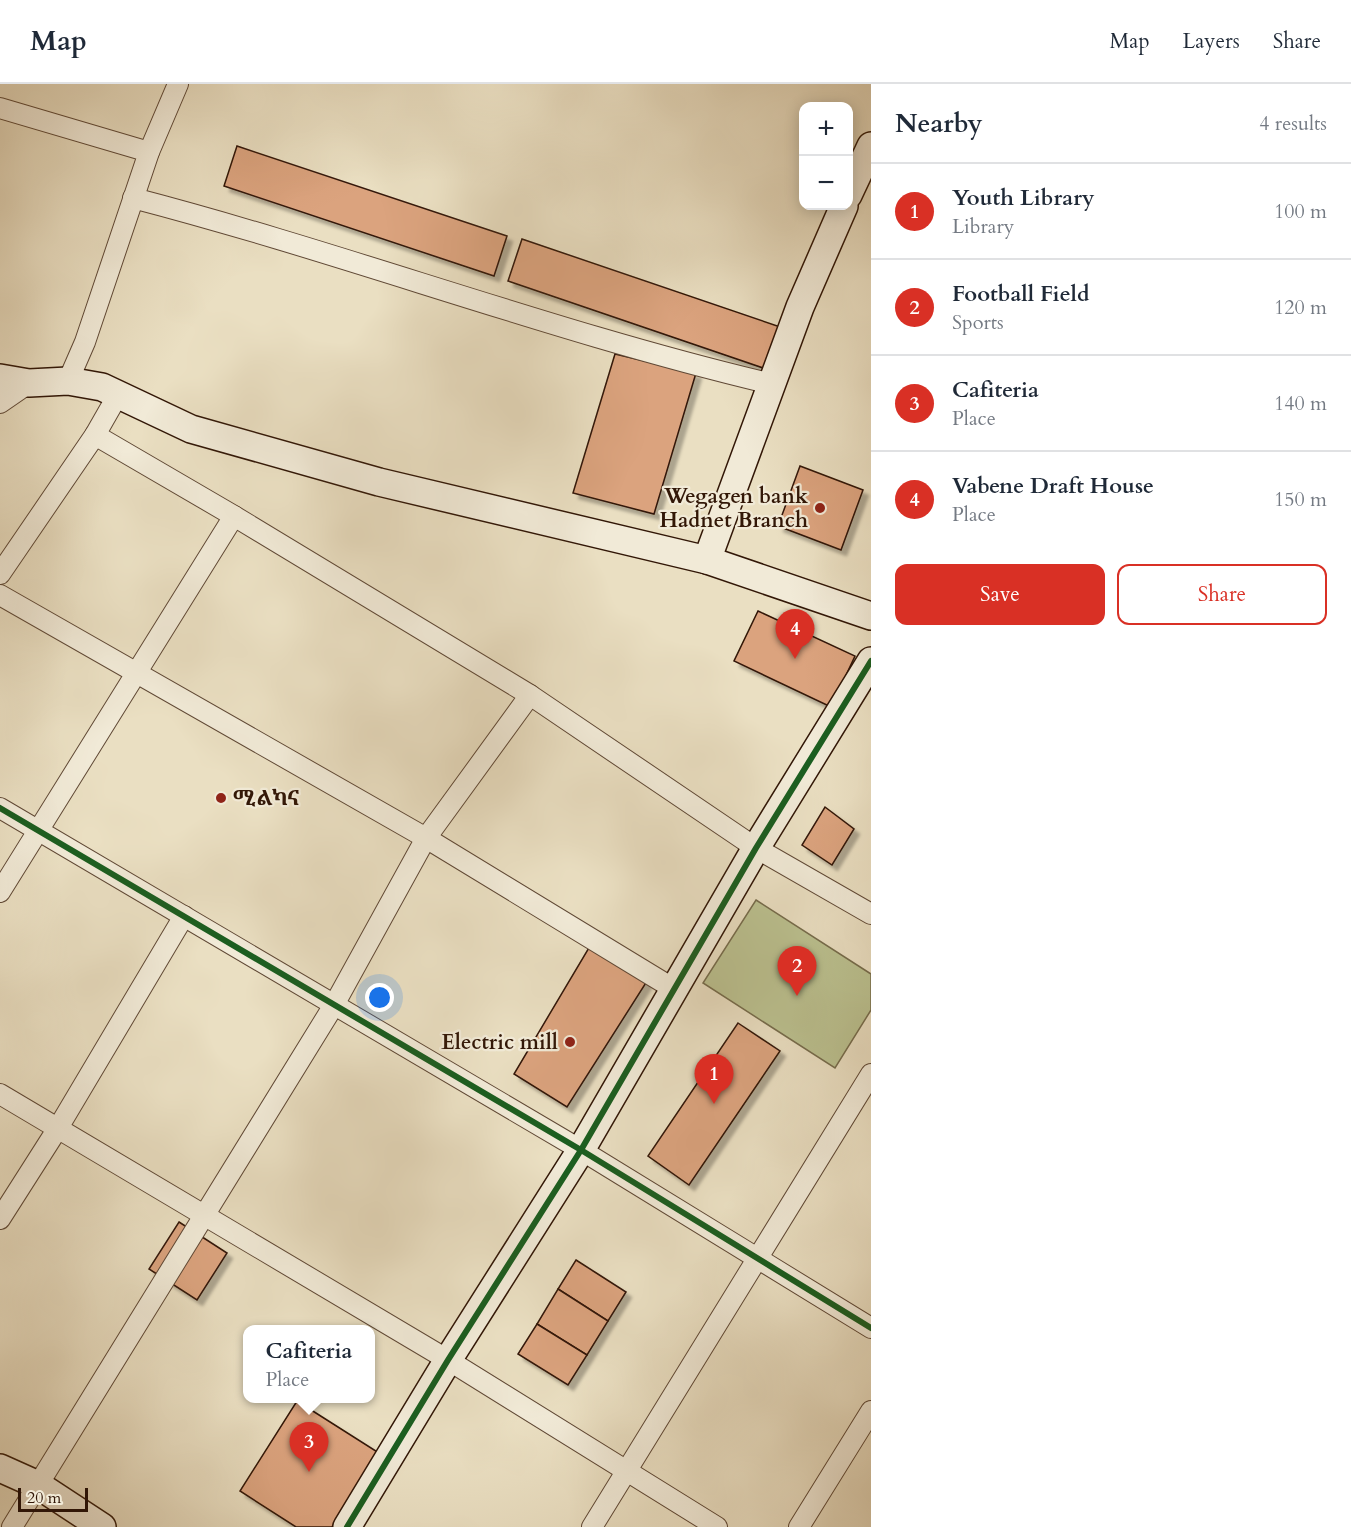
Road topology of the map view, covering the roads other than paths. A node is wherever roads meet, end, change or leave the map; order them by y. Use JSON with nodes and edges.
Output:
{"nodes":[{"id":1,"x":178,"y":84,"type":"edge"},
{"id":2,"x":0,"y":108,"type":"edge"},
{"id":3,"x":871,"y":146,"type":"edge"},
{"id":4,"x":149,"y":152,"type":"junction"},
{"id":5,"x":853,"y":186,"type":"edge"},
{"id":6,"x":133,"y":198,"type":"junction"},
{"id":7,"x":842,"y":210,"type":"edge"},
{"id":8,"x":0,"y":378,"type":"edge"},
{"id":9,"x":68,"y":381,"type":"junction"},
{"id":10,"x":29,"y":383,"type":"junction"},
{"id":11,"x":772,"y":384,"type":"junction"},
{"id":12,"x":119,"y":393,"type":"junction"},
{"id":13,"x":0,"y":403,"type":"edge"},
{"id":14,"x":95,"y":435,"type":"junction"},
{"id":15,"x":234,"y":516,"type":"junction"},
{"id":16,"x":707,"y":560,"type":"junction"},
{"id":17,"x":0,"y":574,"type":"edge"},
{"id":18,"x":0,"y":595,"type":"edge"},
{"id":19,"x":871,"y":616,"type":"edge"},
{"id":20,"x":871,"y":662,"type":"edge"},
{"id":21,"x":135,"y":674,"type":"junction"},
{"id":22,"x":530,"y":695,"type":"junction"},
{"id":23,"x":0,"y":808,"type":"edge"},
{"id":24,"x":39,"y":830,"type":"junction"},
{"id":25,"x":426,"y":838,"type":"junction"},
{"id":26,"x":756,"y":848,"type":"junction"},
{"id":27,"x":0,"y":891,"type":"edge"},
{"id":28,"x":871,"y":914,"type":"edge"},
{"id":29,"x":184,"y":916,"type":"junction"},
{"id":30,"x":674,"y":989,"type":"junction"},
{"id":31,"x":334,"y":1005,"type":"junction"},
{"id":32,"x":871,"y":1074,"type":"edge"},
{"id":33,"x":0,"y":1094,"type":"edge"},
{"id":34,"x":58,"y":1128,"type":"junction"},
{"id":35,"x":581,"y":1150,"type":"junction"},
{"id":36,"x":204,"y":1215,"type":"junction"},
{"id":37,"x":0,"y":1219,"type":"edge"},
{"id":38,"x":759,"y":1260,"type":"junction"},
{"id":39,"x":871,"y":1328,"type":"edge"},
{"id":40,"x":448,"y":1360,"type":"junction"},
{"id":41,"x":871,"y":1411,"type":"edge"},
{"id":42,"x":0,"y":1468,"type":"edge"},
{"id":43,"x":626,"y":1470,"type":"junction"},
{"id":44,"x":38,"y":1485,"type":"junction"},
{"id":45,"x":12,"y":1527,"type":"edge"},
{"id":46,"x":102,"y":1527,"type":"edge"},
{"id":47,"x":346,"y":1527,"type":"edge"},
{"id":48,"x":592,"y":1527,"type":"edge"},
{"id":49,"x":717,"y":1527,"type":"edge"},
{"id":50,"x":799,"y":1527,"type":"edge"}],
"edges":[{"from":1,"to":4,"type":"street"},
{"from":2,"to":4,"type":"street"},
{"from":3,"to":5,"type":"street"},
{"from":4,"to":6,"type":"street"},
{"from":6,"to":9,"type":"street"},
{"from":6,"to":11,"type":"street"},
{"from":7,"to":11,"type":"street"},
{"from":8,"to":10,"type":"street"},
{"from":9,"to":10,"type":"street"},
{"from":9,"to":12,"type":"street"},
{"from":10,"to":13,"type":"street"},
{"from":11,"to":16,"type":"street"},
{"from":12,"to":14,"type":"street"},
{"from":12,"to":16,"type":"street"},
{"from":14,"to":15,"type":"street"},
{"from":14,"to":17,"type":"street"},
{"from":15,"to":21,"type":"street"},
{"from":15,"to":22,"type":"street"},
{"from":16,"to":19,"type":"street"},
{"from":18,"to":21,"type":"street"},
{"from":20,"to":26,"type":"street"},
{"from":21,"to":24,"type":"street"},
{"from":21,"to":25,"type":"street"},
{"from":22,"to":25,"type":"street"},
{"from":22,"to":26,"type":"street"},
{"from":23,"to":24,"type":"street"},
{"from":24,"to":27,"type":"street"},
{"from":24,"to":29,"type":"street"},
{"from":25,"to":30,"type":"street"},
{"from":25,"to":31,"type":"street"},
{"from":26,"to":28,"type":"street"},
{"from":26,"to":30,"type":"street"},
{"from":29,"to":31,"type":"street"},
{"from":29,"to":34,"type":"street"},
{"from":30,"to":35,"type":"street"},
{"from":31,"to":35,"type":"street"},
{"from":31,"to":36,"type":"street"},
{"from":32,"to":38,"type":"street"},
{"from":33,"to":34,"type":"street"},
{"from":34,"to":36,"type":"street"},
{"from":34,"to":37,"type":"street"},
{"from":35,"to":38,"type":"street"},
{"from":35,"to":40,"type":"street"},
{"from":36,"to":40,"type":"street"},
{"from":36,"to":44,"type":"street"},
{"from":38,"to":39,"type":"street"},
{"from":38,"to":43,"type":"street"},
{"from":40,"to":43,"type":"street"},
{"from":40,"to":47,"type":"street"},
{"from":41,"to":50,"type":"street"},
{"from":42,"to":44,"type":"street"},
{"from":43,"to":48,"type":"street"},
{"from":43,"to":49,"type":"street"},
{"from":44,"to":45,"type":"street"},
{"from":44,"to":46,"type":"street"}]}
